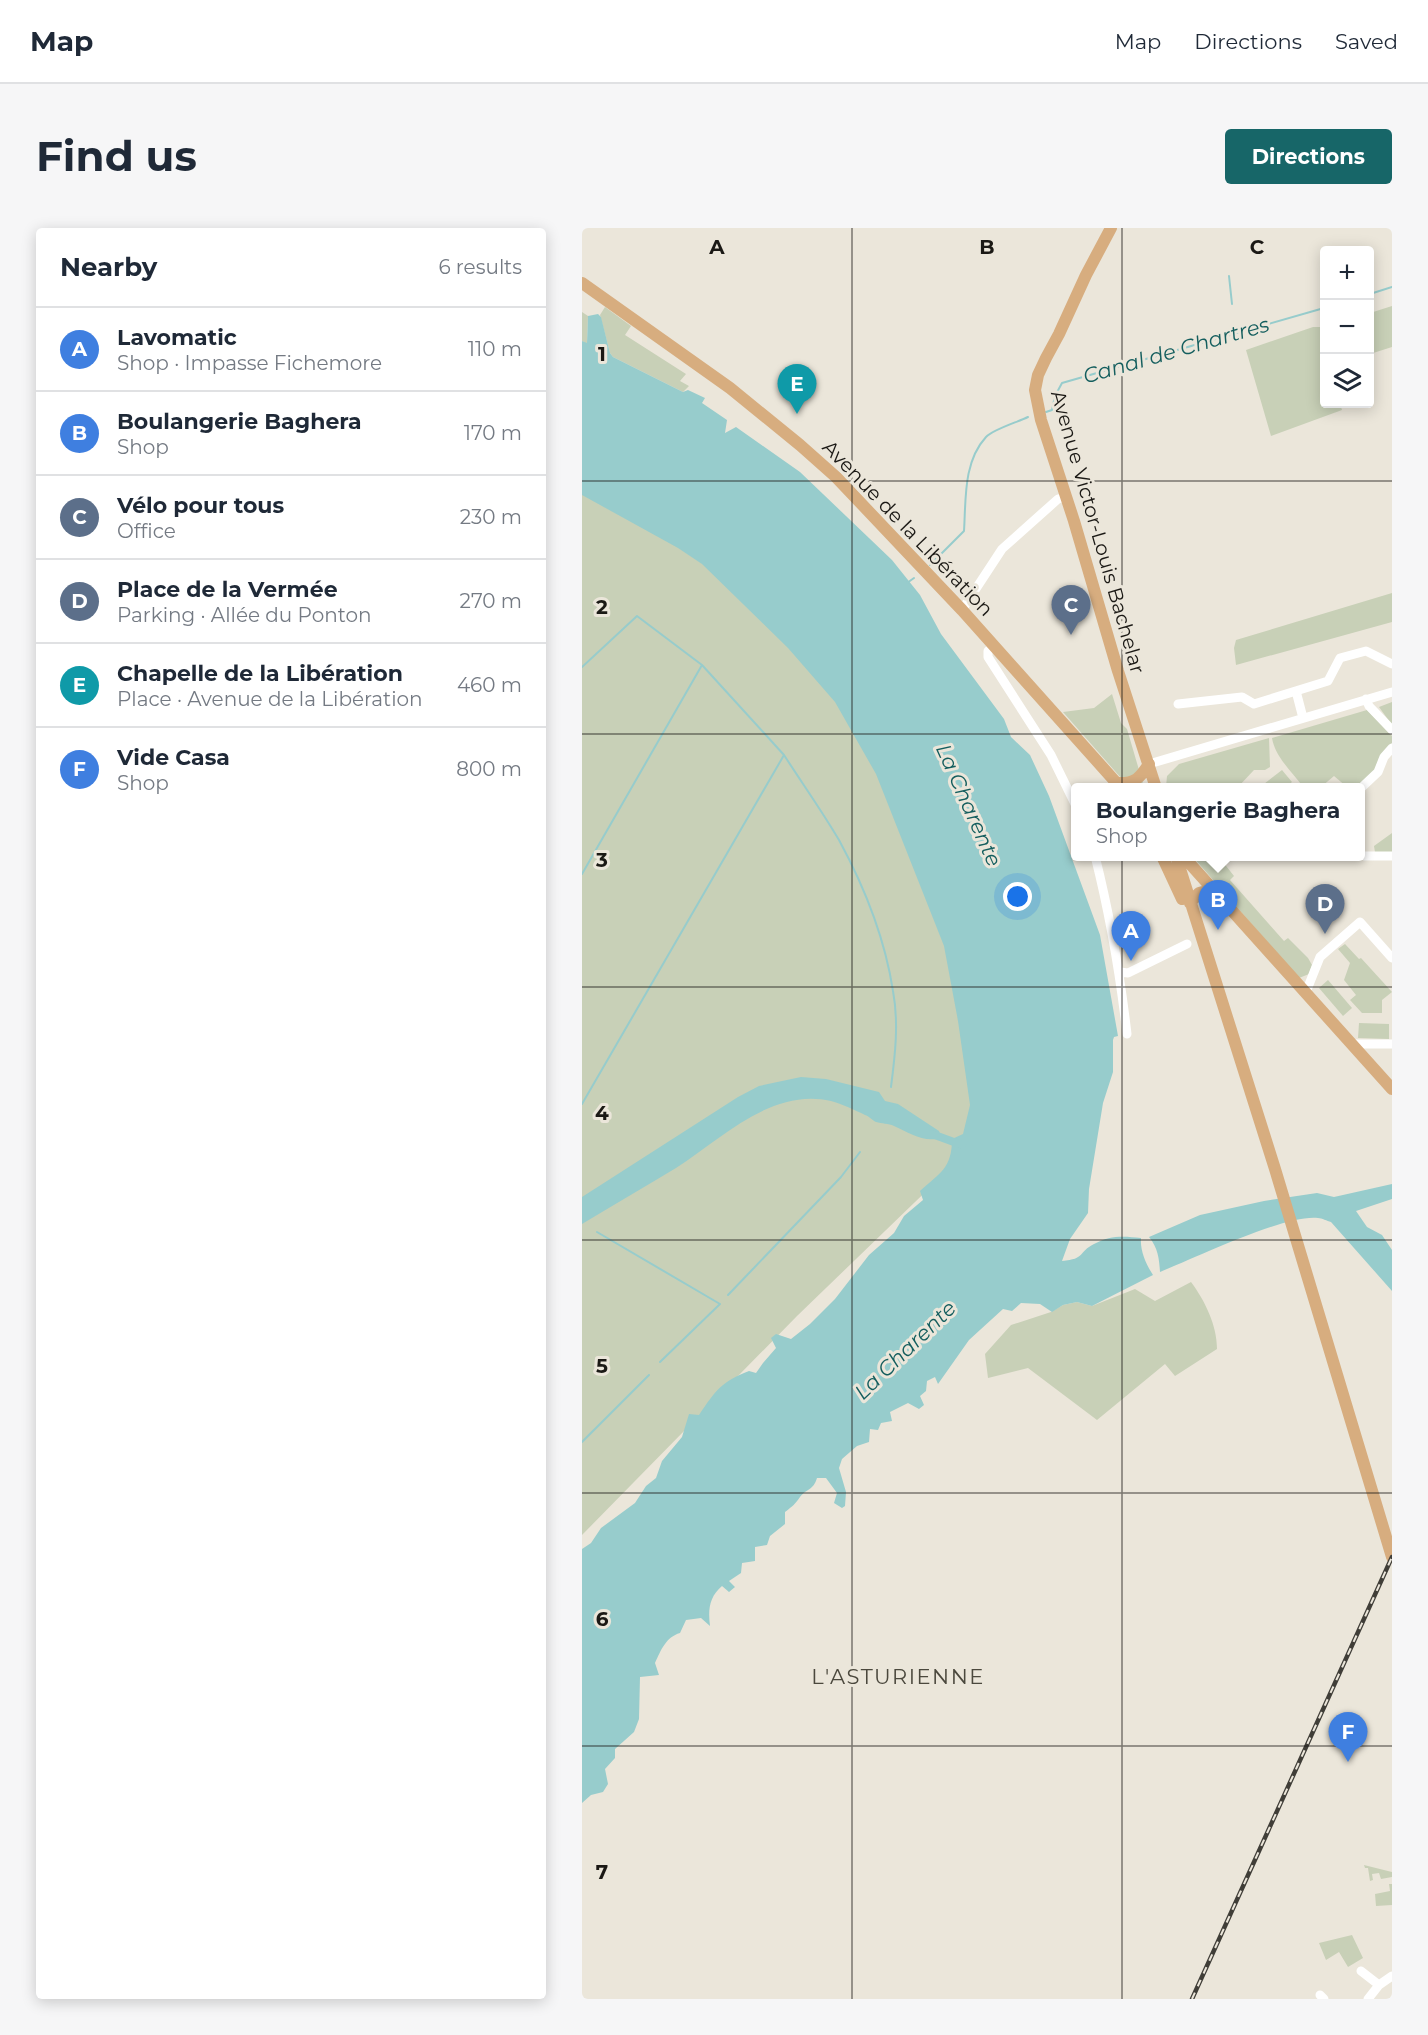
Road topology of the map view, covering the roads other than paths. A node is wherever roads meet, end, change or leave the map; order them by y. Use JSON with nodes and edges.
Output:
{"nodes":[{"id":1,"x":1111,"y":228,"type":"edge"},
{"id":2,"x":582,"y":283,"type":"edge"},
{"id":3,"x":1066,"y":497,"type":"junction"},
{"id":4,"x":962,"y":610,"type":"junction"},
{"id":5,"x":994,"y":646,"type":"junction"},
{"id":6,"x":1392,"y":664,"type":"edge"},
{"id":7,"x":1296,"y":691,"type":"junction"},
{"id":8,"x":1392,"y":692,"type":"edge"},
{"id":9,"x":1366,"y":699,"type":"junction"},
{"id":10,"x":1178,"y":704,"type":"dead end"},
{"id":11,"x":1304,"y":718,"type":"junction"},
{"id":12,"x":1392,"y":730,"type":"edge"},
{"id":13,"x":1392,"y":748,"type":"edge"},
{"id":14,"x":1149,"y":764,"type":"junction"},
{"id":15,"x":1116,"y":783,"type":"edge"},
{"id":16,"x":1131,"y":783,"type":"edge"},
{"id":17,"x":1155,"y":783,"type":"edge"},
{"id":18,"x":1365,"y":784,"type":"edge"},
{"id":19,"x":1071,"y":796,"type":"edge"},
{"id":20,"x":1365,"y":854,"type":"edge"},
{"id":21,"x":1392,"y":856,"type":"edge"},
{"id":22,"x":1096,"y":861,"type":"edge"},
{"id":23,"x":1164,"y":861,"type":"edge"},
{"id":24,"x":1177,"y":861,"type":"edge"},
{"id":25,"x":1188,"y":861,"type":"edge"},
{"id":26,"x":1214,"y":889,"type":"junction"},
{"id":27,"x":1190,"y":903,"type":"junction"},
{"id":28,"x":1195,"y":919,"type":"junction"},
{"id":29,"x":1187,"y":944,"type":"dead end"},
{"id":30,"x":1392,"y":958,"type":"edge"},
{"id":31,"x":1120,"y":972,"type":"junction"},
{"id":32,"x":1306,"y":992,"type":"junction"},
{"id":33,"x":1127,"y":1034,"type":"dead end"},
{"id":34,"x":1352,"y":1044,"type":"junction"},
{"id":35,"x":1392,"y":1044,"type":"edge"},
{"id":36,"x":1392,"y":1089,"type":"edge"},
{"id":37,"x":1392,"y":1557,"type":"edge"},
{"id":38,"x":1361,"y":1971,"type":"dead end"},
{"id":39,"x":1391,"y":1979,"type":"edge"},
{"id":40,"x":1379,"y":1985,"type":"junction"},
{"id":41,"x":1368,"y":1999,"type":"edge"}],
"edges":[{"from":1,"to":3,"type":"main road","name":"Avenue Victor-Louis Bachelar"},
{"from":2,"to":4,"type":"main road","name":"Avenue de la Libération"},
{"from":3,"to":4,"type":"street"},
{"from":3,"to":14,"type":"main road","name":"Avenue Victor-Louis Bachelar"},
{"from":4,"to":5,"type":"main road","name":"Avenue de la Libération"},
{"from":5,"to":15,"type":"main road","name":"Avenue de la Libération"},
{"from":5,"to":19,"type":"street"},
{"from":6,"to":7,"type":"street"},
{"from":7,"to":10,"type":"street"},
{"from":7,"to":11,"type":"street"},
{"from":8,"to":9,"type":"street"},
{"from":9,"to":11,"type":"street"},
{"from":9,"to":12,"type":"street"},
{"from":11,"to":14,"type":"street"},
{"from":13,"to":18,"type":"street"},
{"from":14,"to":16,"type":"main road"},
{"from":14,"to":17,"type":"main road","name":"Avenue Victor-Louis Bachelar"},
{"from":20,"to":21,"type":"street"},
{"from":22,"to":31,"type":"street"},
{"from":23,"to":28,"type":"main road"},
{"from":24,"to":27,"type":"main road"},
{"from":25,"to":26,"type":"main road"},
{"from":26,"to":27,"type":"main road"},
{"from":26,"to":32,"type":"main road"},
{"from":27,"to":28,"type":"main road"},
{"from":28,"to":37,"type":"main road"},
{"from":29,"to":31,"type":"street"},
{"from":30,"to":32,"type":"street"},
{"from":31,"to":33,"type":"street"},
{"from":32,"to":34,"type":"main road"},
{"from":34,"to":35,"type":"street"},
{"from":34,"to":36,"type":"main road"},
{"from":38,"to":40,"type":"street"},
{"from":39,"to":40,"type":"street"},
{"from":40,"to":41,"type":"street"}]}
